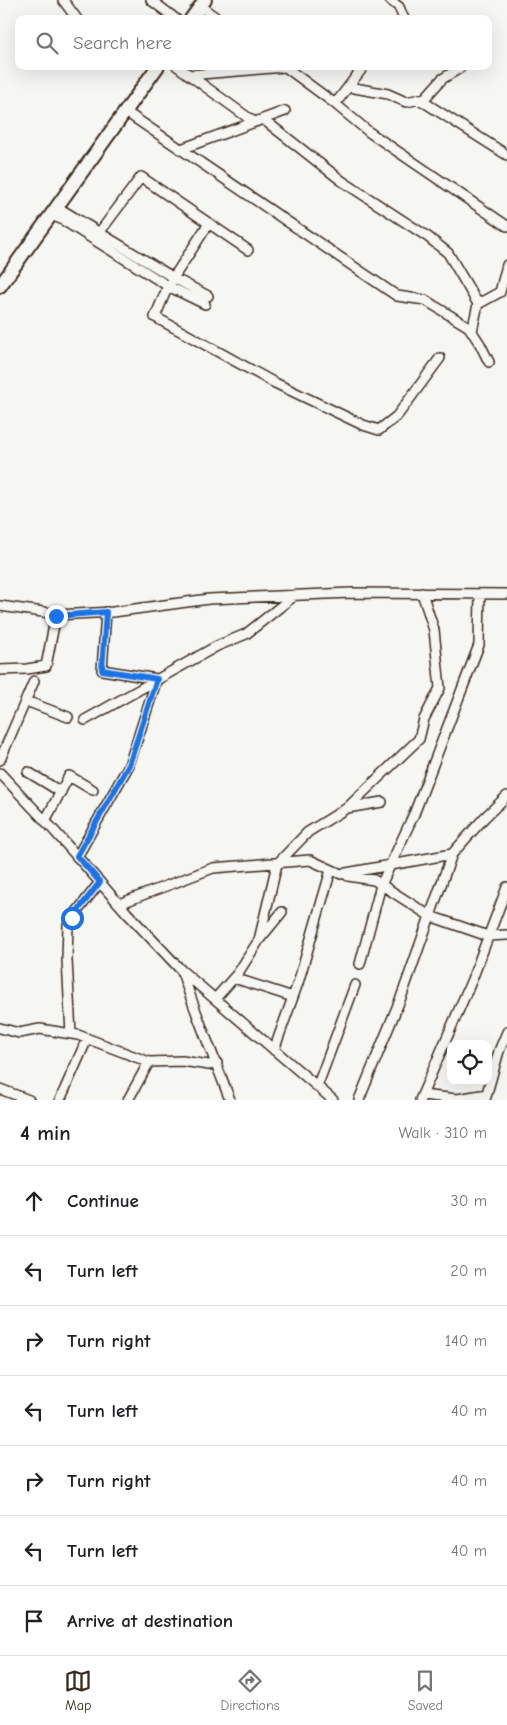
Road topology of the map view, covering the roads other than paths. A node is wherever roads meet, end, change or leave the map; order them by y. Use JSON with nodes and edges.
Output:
{"nodes":[{"id":1,"x":63,"y":0,"type":"edge"},
{"id":2,"x":151,"y":0,"type":"edge"},
{"id":3,"x":390,"y":0,"type":"edge"},
{"id":4,"x":202,"y":3,"type":"edge"},
{"id":5,"x":74,"y":15,"type":"edge"},
{"id":6,"x":171,"y":15,"type":"edge"},
{"id":7,"x":194,"y":15,"type":"edge"},
{"id":8,"x":214,"y":15,"type":"edge"},
{"id":9,"x":402,"y":15,"type":"edge"},
{"id":10,"x":155,"y":70,"type":"edge"},
{"id":11,"x":182,"y":70,"type":"edge"},
{"id":12,"x":249,"y":70,"type":"edge"},
{"id":13,"x":289,"y":70,"type":"edge"},
{"id":14,"x":361,"y":70,"type":"edge"},
{"id":15,"x":457,"y":70,"type":"edge"},
{"id":16,"x":189,"y":75,"type":"junction"},
{"id":17,"x":349,"y":87,"type":"junction"},
{"id":18,"x":420,"y":99,"type":"junction"},
{"id":19,"x":334,"y":103,"type":"junction"},
{"id":20,"x":284,"y":111,"type":"dead end"},
{"id":21,"x":126,"y":112,"type":"junction"},
{"id":22,"x":258,"y":121,"type":"junction"},
{"id":23,"x":181,"y":149,"type":"junction"},
{"id":24,"x":507,"y":155,"type":"edge"},
{"id":25,"x":54,"y":211,"type":"junction"},
{"id":26,"x":209,"y":224,"type":"junction"},
{"id":27,"x":507,"y":226,"type":"edge"},
{"id":28,"x":99,"y":233,"type":"junction"},
{"id":29,"x":248,"y":250,"type":"dead end"},
{"id":30,"x":507,"y":265,"type":"edge"},
{"id":31,"x":174,"y":278,"type":"junction"},
{"id":32,"x":0,"y":286,"type":"edge"},
{"id":33,"x":168,"y":286,"type":"junction"},
{"id":34,"x":478,"y":304,"type":"junction"},
{"id":35,"x":472,"y":331,"type":"junction"},
{"id":36,"x":440,"y":358,"type":"dead end"},
{"id":37,"x":489,"y":362,"type":"dead end"},
{"id":38,"x":422,"y":593,"type":"junction"},
{"id":39,"x":480,"y":594,"type":"junction"},
{"id":40,"x":507,"y":594,"type":"edge"},
{"id":41,"x":295,"y":596,"type":"junction"},
{"id":42,"x":0,"y":606,"type":"edge"},
{"id":43,"x":106,"y":612,"type":"junction"},
{"id":44,"x":56,"y":616,"type":"junction"},
{"id":45,"x":0,"y":670,"type":"edge"},
{"id":46,"x":157,"y":679,"type":"junction"},
{"id":47,"x":34,"y":681,"type":"dead end"},
{"id":48,"x":26,"y":701,"type":"junction"},
{"id":49,"x":68,"y":718,"type":"dead end"},
{"id":50,"x":85,"y":720,"type":"dead end"},
{"id":51,"x":0,"y":760,"type":"edge"},
{"id":52,"x":28,"y":772,"type":"dead end"},
{"id":53,"x":0,"y":773,"type":"edge"},
{"id":54,"x":93,"y":790,"type":"dead end"},
{"id":55,"x":61,"y":792,"type":"junction"},
{"id":56,"x":507,"y":796,"type":"edge"},
{"id":57,"x":382,"y":802,"type":"dead end"},
{"id":58,"x":347,"y":808,"type":"junction"},
{"id":59,"x":45,"y":821,"type":"junction"},
{"id":60,"x":452,"y":854,"type":"junction"},
{"id":61,"x":77,"y":856,"type":"junction"},
{"id":62,"x":277,"y":864,"type":"junction"},
{"id":63,"x":390,"y":866,"type":"junction"},
{"id":64,"x":331,"y":870,"type":"junction"},
{"id":65,"x":341,"y":874,"type":"junction"},
{"id":66,"x":100,"y":882,"type":"junction"},
{"id":67,"x":381,"y":885,"type":"junction"},
{"id":68,"x":507,"y":887,"type":"edge"},
{"id":69,"x":119,"y":904,"type":"junction"},
{"id":70,"x":282,"y":912,"type":"dead end"},
{"id":71,"x":430,"y":916,"type":"junction"},
{"id":72,"x":507,"y":935,"type":"edge"},
{"id":73,"x":488,"y":936,"type":"junction"},
{"id":74,"x":259,"y":940,"type":"junction"},
{"id":75,"x":507,"y":940,"type":"edge"},
{"id":76,"x":360,"y":964,"type":"dead end"},
{"id":77,"x":181,"y":970,"type":"junction"},
{"id":78,"x":234,"y":978,"type":"junction"},
{"id":79,"x":355,"y":985,"type":"dead end"},
{"id":80,"x":293,"y":997,"type":"junction"},
{"id":81,"x":215,"y":999,"type":"junction"},
{"id":82,"x":0,"y":1028,"type":"edge"},
{"id":83,"x":507,"y":1032,"type":"edge"},
{"id":84,"x":71,"y":1034,"type":"junction"},
{"id":85,"x":87,"y":1039,"type":"junction"},
{"id":86,"x":274,"y":1050,"type":"junction"},
{"id":87,"x":503,"y":1052,"type":"edge"},
{"id":88,"x":149,"y":1062,"type":"junction"},
{"id":89,"x":217,"y":1063,"type":"junction"},
{"id":90,"x":317,"y":1087,"type":"junction"},
{"id":91,"x":0,"y":1089,"type":"edge"},
{"id":92,"x":421,"y":1097,"type":"edge"},
{"id":93,"x":485,"y":1098,"type":"edge"},
{"id":94,"x":29,"y":1100,"type":"edge"},
{"id":95,"x":60,"y":1100,"type":"edge"},
{"id":96,"x":128,"y":1100,"type":"edge"},
{"id":97,"x":230,"y":1100,"type":"edge"},
{"id":98,"x":333,"y":1100,"type":"edge"},
{"id":99,"x":359,"y":1100,"type":"edge"}],
"edges":[{"from":1,"to":5,"type":"street"},
{"from":2,"to":6,"type":"street"},
{"from":3,"to":9,"type":"street"},
{"from":4,"to":7,"type":"main road"},
{"from":4,"to":8,"type":"street"},
{"from":10,"to":21,"type":"main road"},
{"from":11,"to":16,"type":"street"},
{"from":12,"to":16,"type":"street"},
{"from":13,"to":19,"type":"street"},
{"from":14,"to":17,"type":"street"},
{"from":15,"to":18,"type":"street"},
{"from":16,"to":22,"type":"street"},
{"from":17,"to":18,"type":"street"},
{"from":17,"to":19,"type":"street"},
{"from":18,"to":24,"type":"street"},
{"from":19,"to":27,"type":"street"},
{"from":20,"to":22,"type":"street"},
{"from":21,"to":23,"type":"street"},
{"from":21,"to":25,"type":"main road"},
{"from":22,"to":23,"type":"street"},
{"from":22,"to":34,"type":"street"},
{"from":23,"to":35,"type":"street"},
{"from":25,"to":28,"type":"street"},
{"from":25,"to":32,"type":"main road"},
{"from":25,"to":33,"type":"street"},
{"from":26,"to":28,"type":"street"},
{"from":26,"to":29,"type":"street"},
{"from":26,"to":31,"type":"street"},
{"from":28,"to":31,"type":"street"},
{"from":30,"to":34,"type":"street"},
{"from":31,"to":33,"type":"street"},
{"from":31,"to":33,"type":"street"},
{"from":33,"to":36,"type":"street"},
{"from":34,"to":35,"type":"street"},
{"from":35,"to":37,"type":"street"},
{"from":38,"to":39,"type":"street"},
{"from":38,"to":41,"type":"street"},
{"from":38,"to":58,"type":"street"},
{"from":39,"to":40,"type":"street"},
{"from":39,"to":63,"type":"street"},
{"from":41,"to":43,"type":"street"},
{"from":41,"to":46,"type":"street"},
{"from":42,"to":44,"type":"street"},
{"from":43,"to":44,"type":"street"},
{"from":43,"to":46,"type":"street"},
{"from":44,"to":45,"type":"street"},
{"from":46,"to":50,"type":"street"},
{"from":46,"to":61,"type":"street"},
{"from":47,"to":48,"type":"street"},
{"from":48,"to":49,"type":"street"},
{"from":48,"to":51,"type":"street"},
{"from":52,"to":55,"type":"street"},
{"from":53,"to":59,"type":"street"},
{"from":54,"to":55,"type":"street"},
{"from":55,"to":59,"type":"street"},
{"from":56,"to":60,"type":"street"},
{"from":57,"to":58,"type":"street"},
{"from":58,"to":62,"type":"street"},
{"from":59,"to":61,"type":"street"},
{"from":60,"to":63,"type":"street"},
{"from":60,"to":71,"type":"street"},
{"from":61,"to":66,"type":"street"},
{"from":62,"to":64,"type":"street"},
{"from":62,"to":69,"type":"street"},
{"from":62,"to":74,"type":"street"},
{"from":63,"to":65,"type":"street"},
{"from":63,"to":67,"type":"street"},
{"from":64,"to":65,"type":"street"},
{"from":64,"to":80,"type":"street"},
{"from":65,"to":67,"type":"street"},
{"from":66,"to":69,"type":"street"},
{"from":66,"to":84,"type":"street"},
{"from":67,"to":71,"type":"street"},
{"from":67,"to":76,"type":"street"},
{"from":68,"to":73,"type":"street"},
{"from":69,"to":77,"type":"street"},
{"from":70,"to":74,"type":"street"},
{"from":71,"to":73,"type":"street"},
{"from":71,"to":99,"type":"street"},
{"from":72,"to":73,"type":"street"},
{"from":73,"to":75,"type":"street"},
{"from":73,"to":92,"type":"street"},
{"from":74,"to":78,"type":"street"},
{"from":77,"to":81,"type":"street"},
{"from":77,"to":89,"type":"street"},
{"from":78,"to":80,"type":"street"},
{"from":78,"to":81,"type":"street"},
{"from":79,"to":90,"type":"street"},
{"from":80,"to":86,"type":"street"},
{"from":81,"to":86,"type":"street"},
{"from":82,"to":84,"type":"street"},
{"from":83,"to":87,"type":"street"},
{"from":84,"to":85,"type":"street"},
{"from":85,"to":88,"type":"street"},
{"from":85,"to":95,"type":"street"},
{"from":86,"to":90,"type":"street"},
{"from":87,"to":93,"type":"street"},
{"from":88,"to":89,"type":"street"},
{"from":88,"to":96,"type":"street"},
{"from":89,"to":97,"type":"street"},
{"from":90,"to":98,"type":"street"},
{"from":91,"to":94,"type":"street"},
{"from":92,"to":93,"type":"street"}]}
